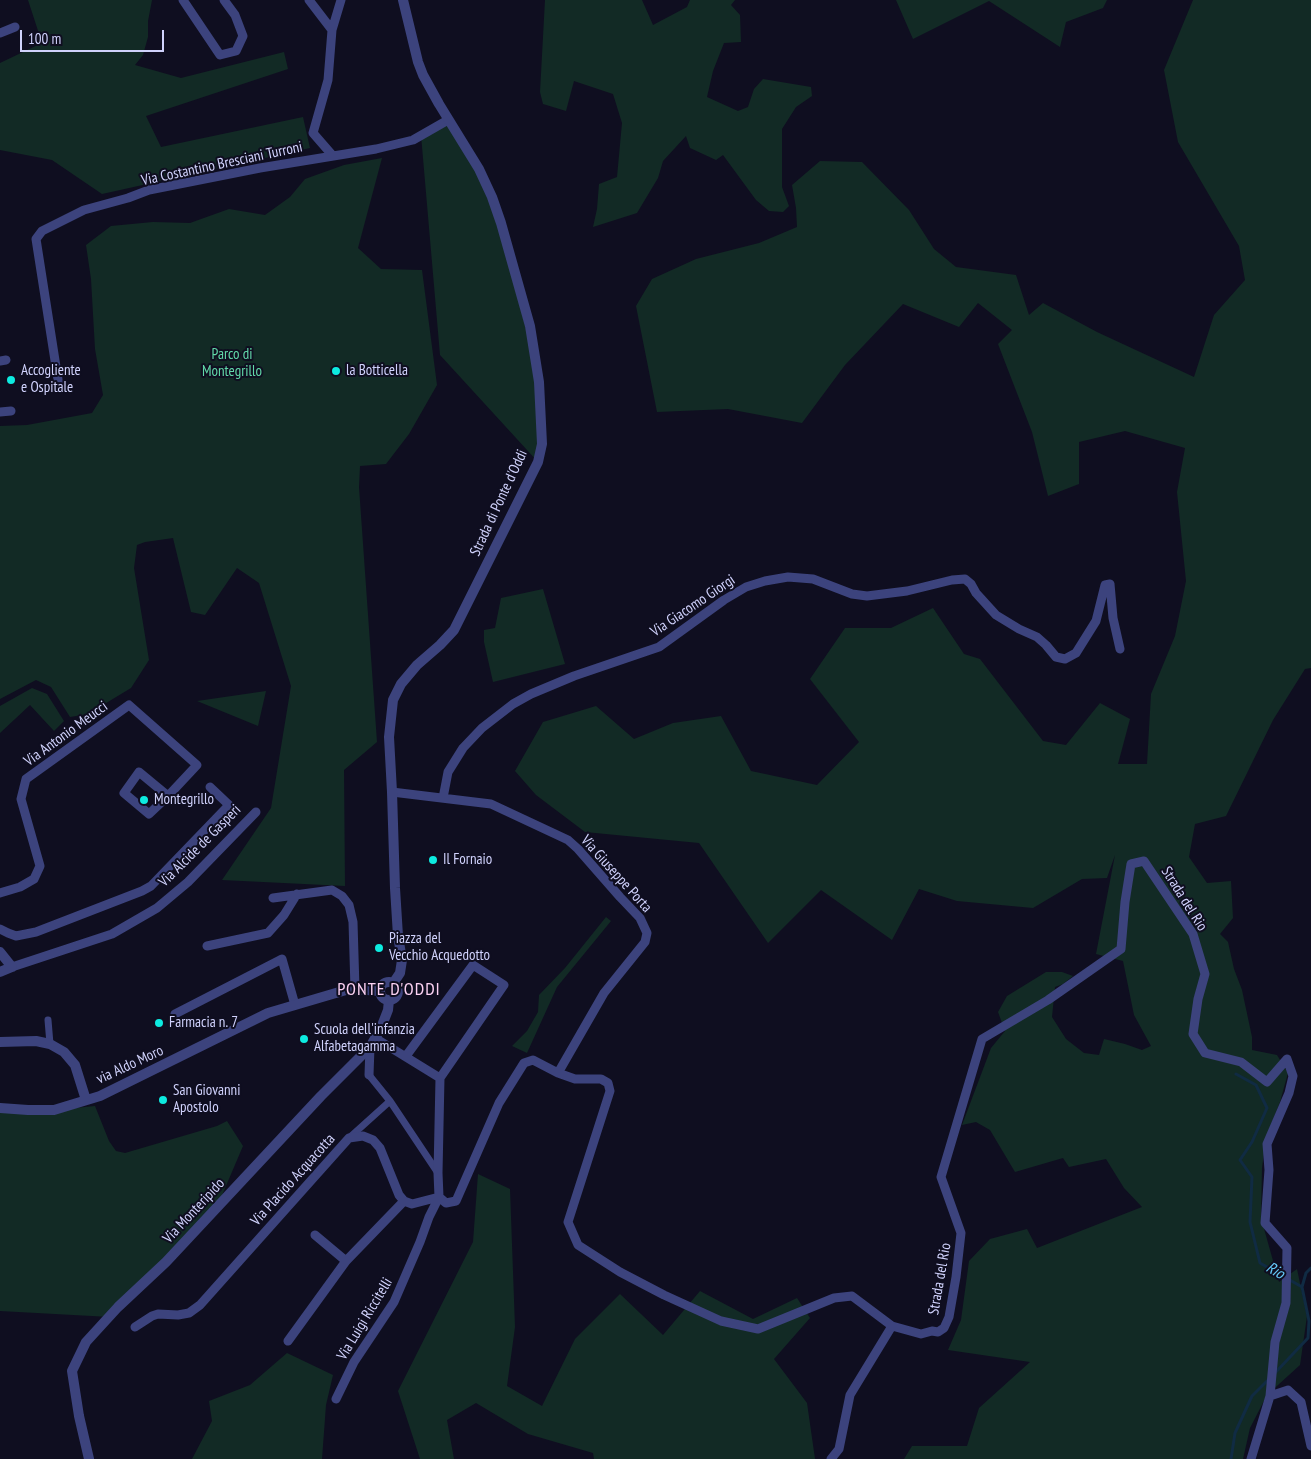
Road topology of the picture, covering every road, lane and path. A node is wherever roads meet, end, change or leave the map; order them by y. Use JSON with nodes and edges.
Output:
{"nodes":[{"id":1,"x":184,"y":0,"type":"edge"},
{"id":2,"x":224,"y":0,"type":"edge"},
{"id":3,"x":309,"y":0,"type":"edge"},
{"id":4,"x":341,"y":0,"type":"edge"},
{"id":5,"x":404,"y":0,"type":"edge"},
{"id":6,"x":15,"y":27,"type":"dead end"},
{"id":7,"x":332,"y":30,"type":"junction"},
{"id":8,"x":0,"y":33,"type":"edge"},
{"id":9,"x":448,"y":120,"type":"junction"},
{"id":10,"x":333,"y":156,"type":"junction"},
{"id":11,"x":59,"y":386,"type":"dead end"},
{"id":12,"x":11,"y":410,"type":"dead end"},
{"id":13,"x":0,"y":412,"type":"edge"},
{"id":14,"x":1120,"y":649,"type":"dead end"},
{"id":15,"x":210,"y":787,"type":"dead end"},
{"id":16,"x":392,"y":792,"type":"junction"},
{"id":17,"x":168,"y":796,"type":"junction"},
{"id":18,"x":443,"y":798,"type":"junction"},
{"id":19,"x":256,"y":812,"type":"dead end"},
{"id":20,"x":0,"y":893,"type":"edge"},
{"id":21,"x":297,"y":894,"type":"junction"},
{"id":22,"x":272,"y":898,"type":"dead end"},
{"id":23,"x":0,"y":928,"type":"edge"},
{"id":24,"x":207,"y":946,"type":"dead end"},
{"id":25,"x":0,"y":952,"type":"edge"},
{"id":26,"x":12,"y":967,"type":"junction"},
{"id":27,"x":0,"y":972,"type":"edge"},
{"id":28,"x":394,"y":982,"type":"junction"},
{"id":29,"x":355,"y":989,"type":"junction"},
{"id":30,"x":380,"y":991,"type":"junction"},
{"id":31,"x":389,"y":1000,"type":"junction"},
{"id":32,"x":295,"y":1005,"type":"junction"},
{"id":33,"x":175,"y":1014,"type":"dead end"},
{"id":34,"x":48,"y":1020,"type":"dead end"},
{"id":35,"x":0,"y":1042,"type":"edge"},
{"id":36,"x":372,"y":1042,"type":"junction"},
{"id":37,"x":50,"y":1044,"type":"junction"},
{"id":38,"x":406,"y":1056,"type":"junction"},
{"id":39,"x":558,"y":1073,"type":"junction"},
{"id":40,"x":369,"y":1075,"type":"joint"},
{"id":41,"x":440,"y":1078,"type":"junction"},
{"id":42,"x":86,"y":1100,"type":"junction"},
{"id":43,"x":390,"y":1101,"type":"junction"},
{"id":44,"x":0,"y":1108,"type":"edge"},
{"id":45,"x":350,"y":1138,"type":"junction"},
{"id":46,"x":438,"y":1173,"type":"junction"},
{"id":47,"x":439,"y":1193,"type":"junction"},
{"id":48,"x":404,"y":1201,"type":"junction"},
{"id":49,"x":316,"y":1235,"type":"dead end"},
{"id":50,"x":346,"y":1261,"type":"junction"},
{"id":51,"x":892,"y":1326,"type":"junction"},
{"id":52,"x":135,"y":1327,"type":"dead end"},
{"id":53,"x":288,"y":1341,"type":"dead end"},
{"id":54,"x":1270,"y":1396,"type":"junction"},
{"id":55,"x":336,"y":1399,"type":"dead end"},
{"id":56,"x":1311,"y":1446,"type":"edge"},
{"id":57,"x":89,"y":1459,"type":"edge"},
{"id":58,"x":831,"y":1459,"type":"edge"},
{"id":59,"x":1251,"y":1459,"type":"edge"}],
"edges":[{"from":1,"to":2,"type":"street"},
{"from":3,"to":7,"type":"street"},
{"from":4,"to":7,"type":"street"},
{"from":5,"to":9,"type":"street","name":"Strada di Ponte d'Oddi"},
{"from":6,"to":8,"type":"street"},
{"from":7,"to":10,"type":"street"},
{"from":9,"to":10,"type":"street","name":"Via Costantino Bresciani Turroni"},
{"from":9,"to":16,"type":"street","name":"Strada di Ponte d'Oddi"},
{"from":10,"to":11,"type":"street","name":"Via Costantino Bresciani Turroni"},
{"from":12,"to":13,"type":"street"},
{"from":14,"to":18,"type":"street","name":"Via Giacomo Giorgi"},
{"from":15,"to":23,"type":"street"},
{"from":16,"to":18,"type":"street","name":"Via Giuseppe Porta"},
{"from":16,"to":28,"type":"street","name":"Strada di Ponte d'Oddi"},
{"from":17,"to":17,"type":"street"},
{"from":17,"to":20,"type":"street","name":"Via Antonio Meucci"},
{"from":18,"to":39,"type":"street","name":"Via Giuseppe Porta"},
{"from":19,"to":26,"type":"street","name":"Via Alcide de Gasperi"},
{"from":21,"to":22,"type":"street"},
{"from":21,"to":24,"type":"street"},
{"from":21,"to":29,"type":"street"},
{"from":25,"to":26,"type":"street"},
{"from":26,"to":27,"type":"street","name":"Via Alcide de Gasperi"},
{"from":28,"to":30,"type":"street"},
{"from":28,"to":31,"type":"street","name":"Strada di Ponte d'Oddi"},
{"from":29,"to":30,"type":"street","name":"via Aldo Moro"},
{"from":29,"to":32,"type":"street","name":"via Aldo Moro"},
{"from":30,"to":31,"type":"street"},
{"from":31,"to":36,"type":"street","name":"Via Monteripido"},
{"from":32,"to":33,"type":"street"},
{"from":32,"to":42,"type":"street","name":"via Aldo Moro"},
{"from":34,"to":37,"type":"street"},
{"from":35,"to":37,"type":"street"},
{"from":36,"to":38,"type":"street"},
{"from":36,"to":40,"type":"street"},
{"from":36,"to":57,"type":"street","name":"Via Monteripido"},
{"from":37,"to":42,"type":"street"},
{"from":38,"to":41,"type":"street"},
{"from":38,"to":41,"type":"street"},
{"from":39,"to":47,"type":"street"},
{"from":39,"to":51,"type":"street","name":"Strada del Rio"},
{"from":40,"to":43,"type":"street"},
{"from":41,"to":46,"type":"street"},
{"from":42,"to":44,"type":"street","name":"via Aldo Moro"},
{"from":43,"to":45,"type":"street"},
{"from":43,"to":46,"type":"street"},
{"from":45,"to":48,"type":"street","name":"Via Placido Acquacotta"},
{"from":45,"to":52,"type":"street","name":"Via Placido Acquacotta"},
{"from":46,"to":47,"type":"street"},
{"from":47,"to":48,"type":"street"},
{"from":47,"to":55,"type":"street","name":"Via Luigi Riccitelli"},
{"from":48,"to":50,"type":"street"},
{"from":49,"to":50,"type":"street"},
{"from":50,"to":53,"type":"street"},
{"from":51,"to":54,"type":"street","name":"Strada del Rio"},
{"from":51,"to":58,"type":"street"},
{"from":54,"to":56,"type":"street"},
{"from":54,"to":59,"type":"street","name":"Strada del Rio"}]}
